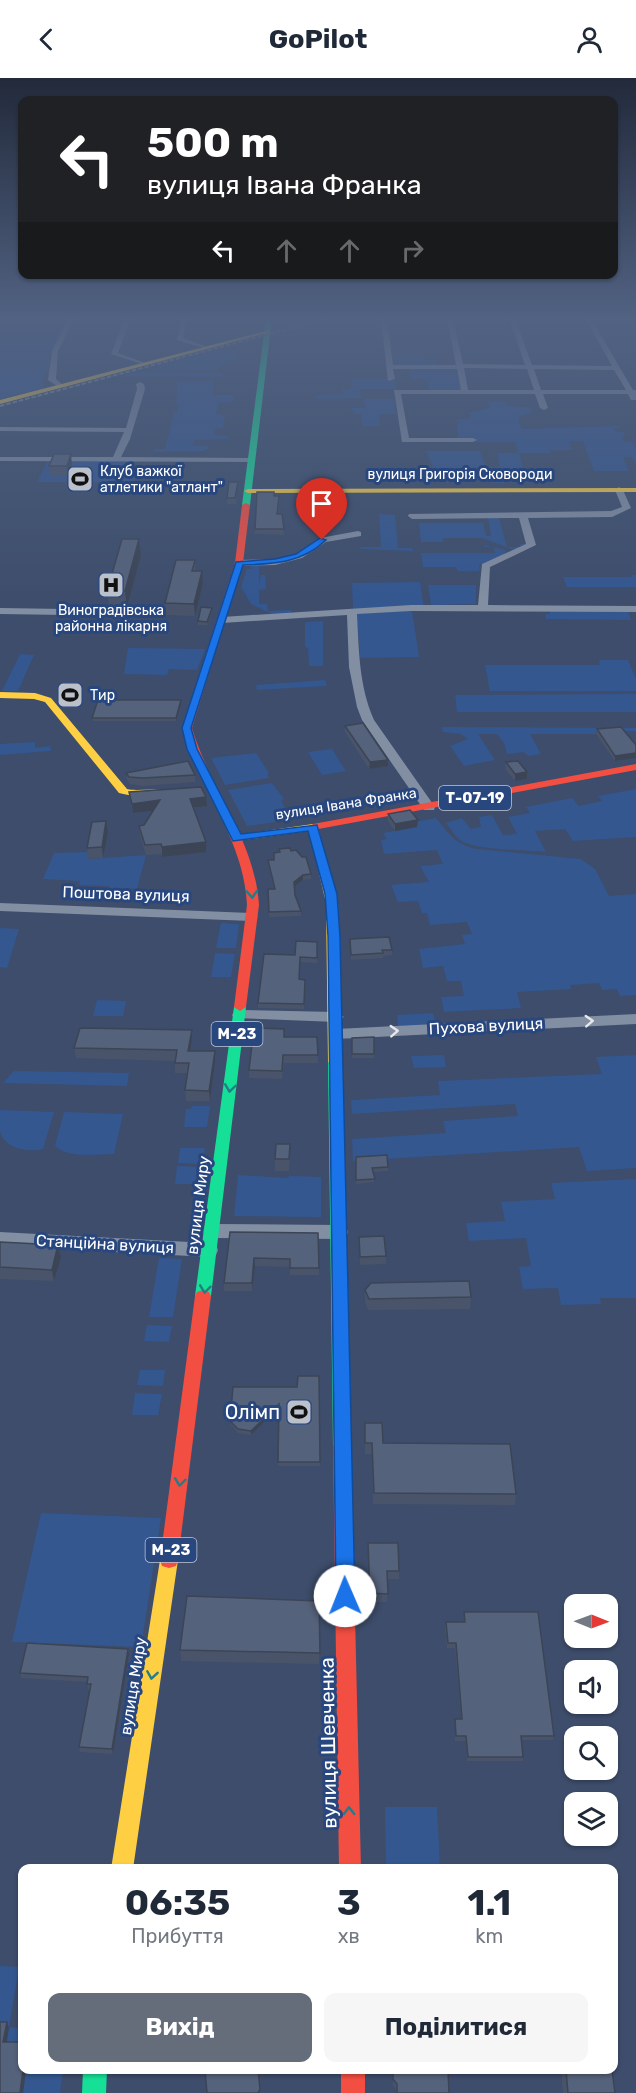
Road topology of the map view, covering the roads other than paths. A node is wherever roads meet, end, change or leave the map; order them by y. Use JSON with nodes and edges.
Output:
{"nodes":[{"id":1,"x":133,"y":412,"type":"edge"},
{"id":2,"x":257,"y":412,"type":"edge"},
{"id":3,"x":400,"y":412,"type":"edge"},
{"id":4,"x":0,"y":429,"type":"edge"},
{"id":5,"x":128,"y":434,"type":"junction"},
{"id":6,"x":473,"y":440,"type":"dead end"},
{"id":7,"x":0,"y":459,"type":"edge"},
{"id":8,"x":116,"y":460,"type":"junction"},
{"id":9,"x":251,"y":460,"type":"junction"},
{"id":10,"x":619,"y":490,"type":"junction"},
{"id":11,"x":636,"y":490,"type":"edge"},
{"id":12,"x":248,"y":491,"type":"junction"},
{"id":13,"x":412,"y":516,"type":"dead end"},
{"id":14,"x":524,"y":516,"type":"junction"},
{"id":15,"x":358,"y":534,"type":"dead end"},
{"id":16,"x":239,"y":563,"type":"junction"},
{"id":17,"x":483,"y":608,"type":"junction"},
{"id":18,"x":636,"y":609,"type":"edge"},
{"id":19,"x":0,"y":611,"type":"edge"},
{"id":20,"x":352,"y":611,"type":"junction"},
{"id":21,"x":131,"y":613,"type":"dead end"},
{"id":22,"x":222,"y":620,"type":"junction"},
{"id":23,"x":0,"y":695,"type":"edge"},
{"id":24,"x":636,"y":767,"type":"edge"},
{"id":25,"x":212,"y":788,"type":"junction"},
{"id":26,"x":193,"y":790,"type":"edge"},
{"id":27,"x":173,"y":792,"type":"edge"},
{"id":28,"x":429,"y":807,"type":"junction"},
{"id":29,"x":313,"y":827,"type":"junction"},
{"id":30,"x":237,"y":838,"type":"junction"},
{"id":31,"x":0,"y":907,"type":"edge"},
{"id":32,"x":251,"y":917,"type":"junction"},
{"id":33,"x":240,"y":1015,"type":"junction"},
{"id":34,"x":636,"y":1019,"type":"edge"},
{"id":35,"x":336,"y":1025,"type":"junction"},
{"id":36,"x":212,"y":1230,"type":"junction"},
{"id":37,"x":339,"y":1232,"type":"junction"},
{"id":38,"x":0,"y":1239,"type":"edge"},
{"id":39,"x":209,"y":1250,"type":"junction"},
{"id":40,"x":123,"y":1864,"type":"edge"},
{"id":41,"x":350,"y":1864,"type":"edge"},
{"id":42,"x":96,"y":2074,"type":"edge"},
{"id":43,"x":353,"y":2074,"type":"edge"},
{"id":44,"x":94,"y":2093,"type":"edge"},
{"id":45,"x":353,"y":2093,"type":"edge"}],
"edges":[{"from":1,"to":5,"type":"street"},
{"from":2,"to":9,"type":"main road","number":"М-23"},
{"from":3,"to":6,"type":"street"},
{"from":4,"to":5,"type":"street"},
{"from":5,"to":8,"type":"street"},
{"from":7,"to":8,"type":"street"},
{"from":8,"to":9,"type":"street"},
{"from":9,"to":12,"type":"main road","number":"М-23"},
{"from":10,"to":11,"type":"main road","name":"вулиця Григорія Сковороди"},
{"from":10,"to":12,"type":"main road","name":"вулиця Григорія Сковороди"},
{"from":10,"to":14,"type":"street"},
{"from":12,"to":16,"type":"main road","number":"М-23"},
{"from":13,"to":14,"type":"street"},
{"from":14,"to":17,"type":"street"},
{"from":15,"to":16,"type":"street"},
{"from":16,"to":22,"type":"main road","name":"вулиця Миру","number":"М-23"},
{"from":17,"to":18,"type":"street"},
{"from":17,"to":20,"type":"street"},
{"from":19,"to":21,"type":"street"},
{"from":20,"to":22,"type":"street"},
{"from":20,"to":28,"type":"street"},
{"from":22,"to":25,"type":"main road","name":"вулиця Миру","number":"М-23"},
{"from":23,"to":27,"type":"main road"},
{"from":24,"to":28,"type":"main road","name":"вулиця Івана Франка","number":"Т-07-19"},
{"from":25,"to":26,"type":"main road"},
{"from":25,"to":30,"type":"main road","name":"вулиця Миру","number":"М-23"},
{"from":28,"to":29,"type":"main road","name":"вулиця Івана Франка","number":"Т-07-19"},
{"from":29,"to":30,"type":"main road","name":"вулиця Івана Франка"},
{"from":29,"to":35,"type":"main road","name":"вулиця Шевченка"},
{"from":30,"to":32,"type":"main road","name":"вулиця Миру","number":"М-23","one_way":true},
{"from":31,"to":32,"type":"street","name":"Поштова вулиця"},
{"from":32,"to":33,"type":"main road","name":"вулиця Миру","number":"М-23"},
{"from":33,"to":35,"type":"street","name":"Пухова вулиця"},
{"from":33,"to":36,"type":"main road","name":"вулиця Миру","number":"М-23","one_way":true},
{"from":35,"to":34,"type":"street","name":"Пухова вулиця","one_way":true},
{"from":35,"to":37,"type":"main road","name":"вулиця Шевченка"},
{"from":36,"to":37,"type":"street"},
{"from":36,"to":39,"type":"main road","name":"вулиця Миру","number":"М-23"},
{"from":41,"to":37,"type":"main road","name":"вулиця Шевченка","one_way":true},
{"from":38,"to":39,"type":"street","name":"Станційна вулиця"},
{"from":39,"to":40,"type":"main road","name":"вулиця Миру","number":"М-23","one_way":true},
{"from":42,"to":44,"type":"main road"},
{"from":43,"to":45,"type":"main road"}]}
